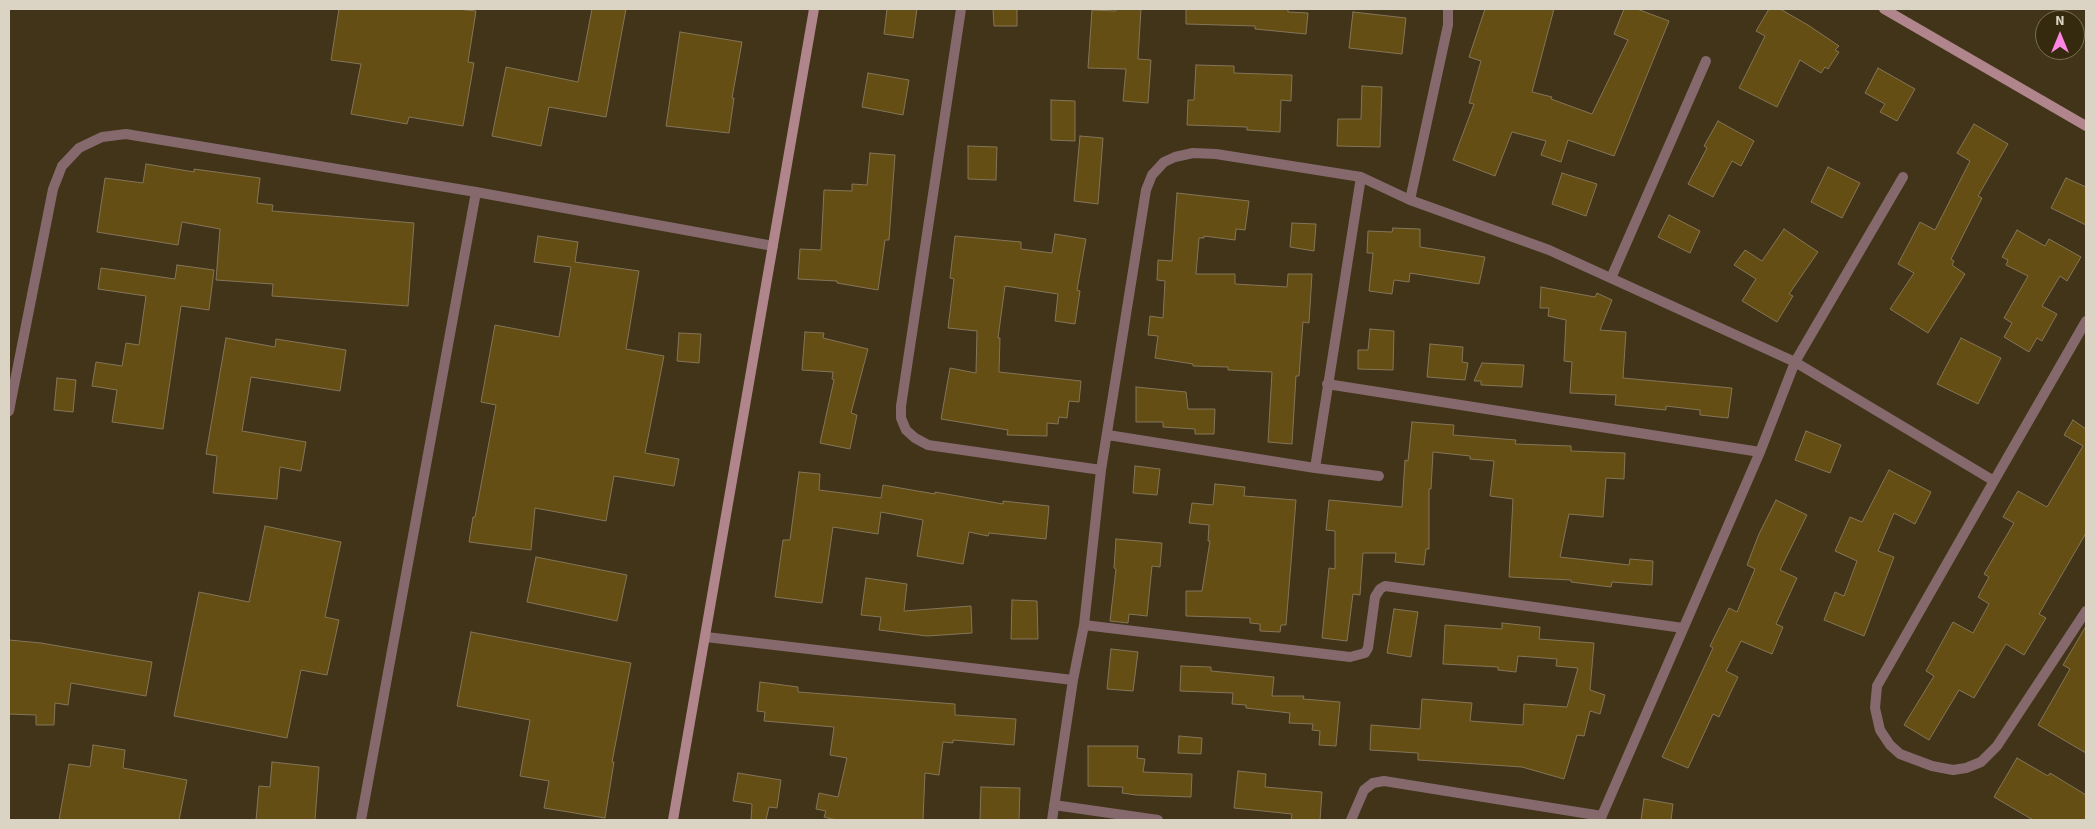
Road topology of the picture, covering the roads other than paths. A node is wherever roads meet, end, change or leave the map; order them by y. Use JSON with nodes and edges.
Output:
{"nodes":[{"id":1,"x":814,"y":9,"type":"edge"},
{"id":2,"x":961,"y":9,"type":"edge"},
{"id":3,"x":1448,"y":9,"type":"edge"},
{"id":4,"x":1884,"y":9,"type":"edge"},
{"id":5,"x":1706,"y":61,"type":"dead end"},
{"id":6,"x":2086,"y":126,"type":"edge"},
{"id":7,"x":1361,"y":177,"type":"junction"},
{"id":8,"x":1903,"y":177,"type":"dead end"},
{"id":9,"x":476,"y":192,"type":"junction"},
{"id":10,"x":1410,"y":200,"type":"junction"},
{"id":11,"x":773,"y":246,"type":"junction"},
{"id":12,"x":1611,"y":278,"type":"junction"},
{"id":13,"x":2086,"y":321,"type":"edge"},
{"id":14,"x":1795,"y":362,"type":"junction"},
{"id":15,"x":1327,"y":384,"type":"junction"},
{"id":16,"x":9,"y":411,"type":"edge"},
{"id":17,"x":1108,"y":435,"type":"junction"},
{"id":18,"x":1760,"y":452,"type":"junction"},
{"id":19,"x":1315,"y":468,"type":"junction"},
{"id":20,"x":1101,"y":470,"type":"junction"},
{"id":21,"x":1379,"y":476,"type":"dead end"},
{"id":22,"x":1994,"y":481,"type":"junction"},
{"id":23,"x":2086,"y":611,"type":"edge"},
{"id":24,"x":1084,"y":625,"type":"junction"},
{"id":25,"x":1683,"y":628,"type":"junction"},
{"id":26,"x":706,"y":638,"type":"junction"},
{"id":27,"x":1074,"y":680,"type":"junction"},
{"id":28,"x":1054,"y":805,"type":"junction"},
{"id":29,"x":1601,"y":818,"type":"edge"},
{"id":30,"x":361,"y":820,"type":"edge"},
{"id":31,"x":673,"y":820,"type":"edge"},
{"id":32,"x":1052,"y":820,"type":"edge"},
{"id":33,"x":1158,"y":820,"type":"edge"},
{"id":34,"x":1351,"y":820,"type":"edge"}],
"edges":[{"from":1,"to":11,"type":"street"},
{"from":2,"to":20,"type":"street"},
{"from":3,"to":10,"type":"street"},
{"from":4,"to":6,"type":"street"},
{"from":5,"to":12,"type":"street"},
{"from":7,"to":10,"type":"street"},
{"from":7,"to":15,"type":"street"},
{"from":7,"to":17,"type":"street"},
{"from":8,"to":14,"type":"street"},
{"from":9,"to":11,"type":"street"},
{"from":9,"to":16,"type":"street"},
{"from":9,"to":30,"type":"street"},
{"from":10,"to":12,"type":"street"},
{"from":11,"to":26,"type":"street"},
{"from":12,"to":14,"type":"street"},
{"from":13,"to":22,"type":"street"},
{"from":14,"to":18,"type":"street"},
{"from":14,"to":22,"type":"street"},
{"from":15,"to":18,"type":"street"},
{"from":15,"to":19,"type":"street"},
{"from":17,"to":19,"type":"street"},
{"from":17,"to":20,"type":"street"},
{"from":18,"to":25,"type":"street"},
{"from":19,"to":21,"type":"street"},
{"from":20,"to":24,"type":"street"},
{"from":22,"to":23,"type":"street"},
{"from":24,"to":25,"type":"street"},
{"from":24,"to":27,"type":"street"},
{"from":25,"to":29,"type":"street"},
{"from":26,"to":27,"type":"street"},
{"from":26,"to":31,"type":"street"},
{"from":27,"to":28,"type":"street"},
{"from":28,"to":32,"type":"street"},
{"from":28,"to":33,"type":"street"},
{"from":29,"to":34,"type":"street"}]}
